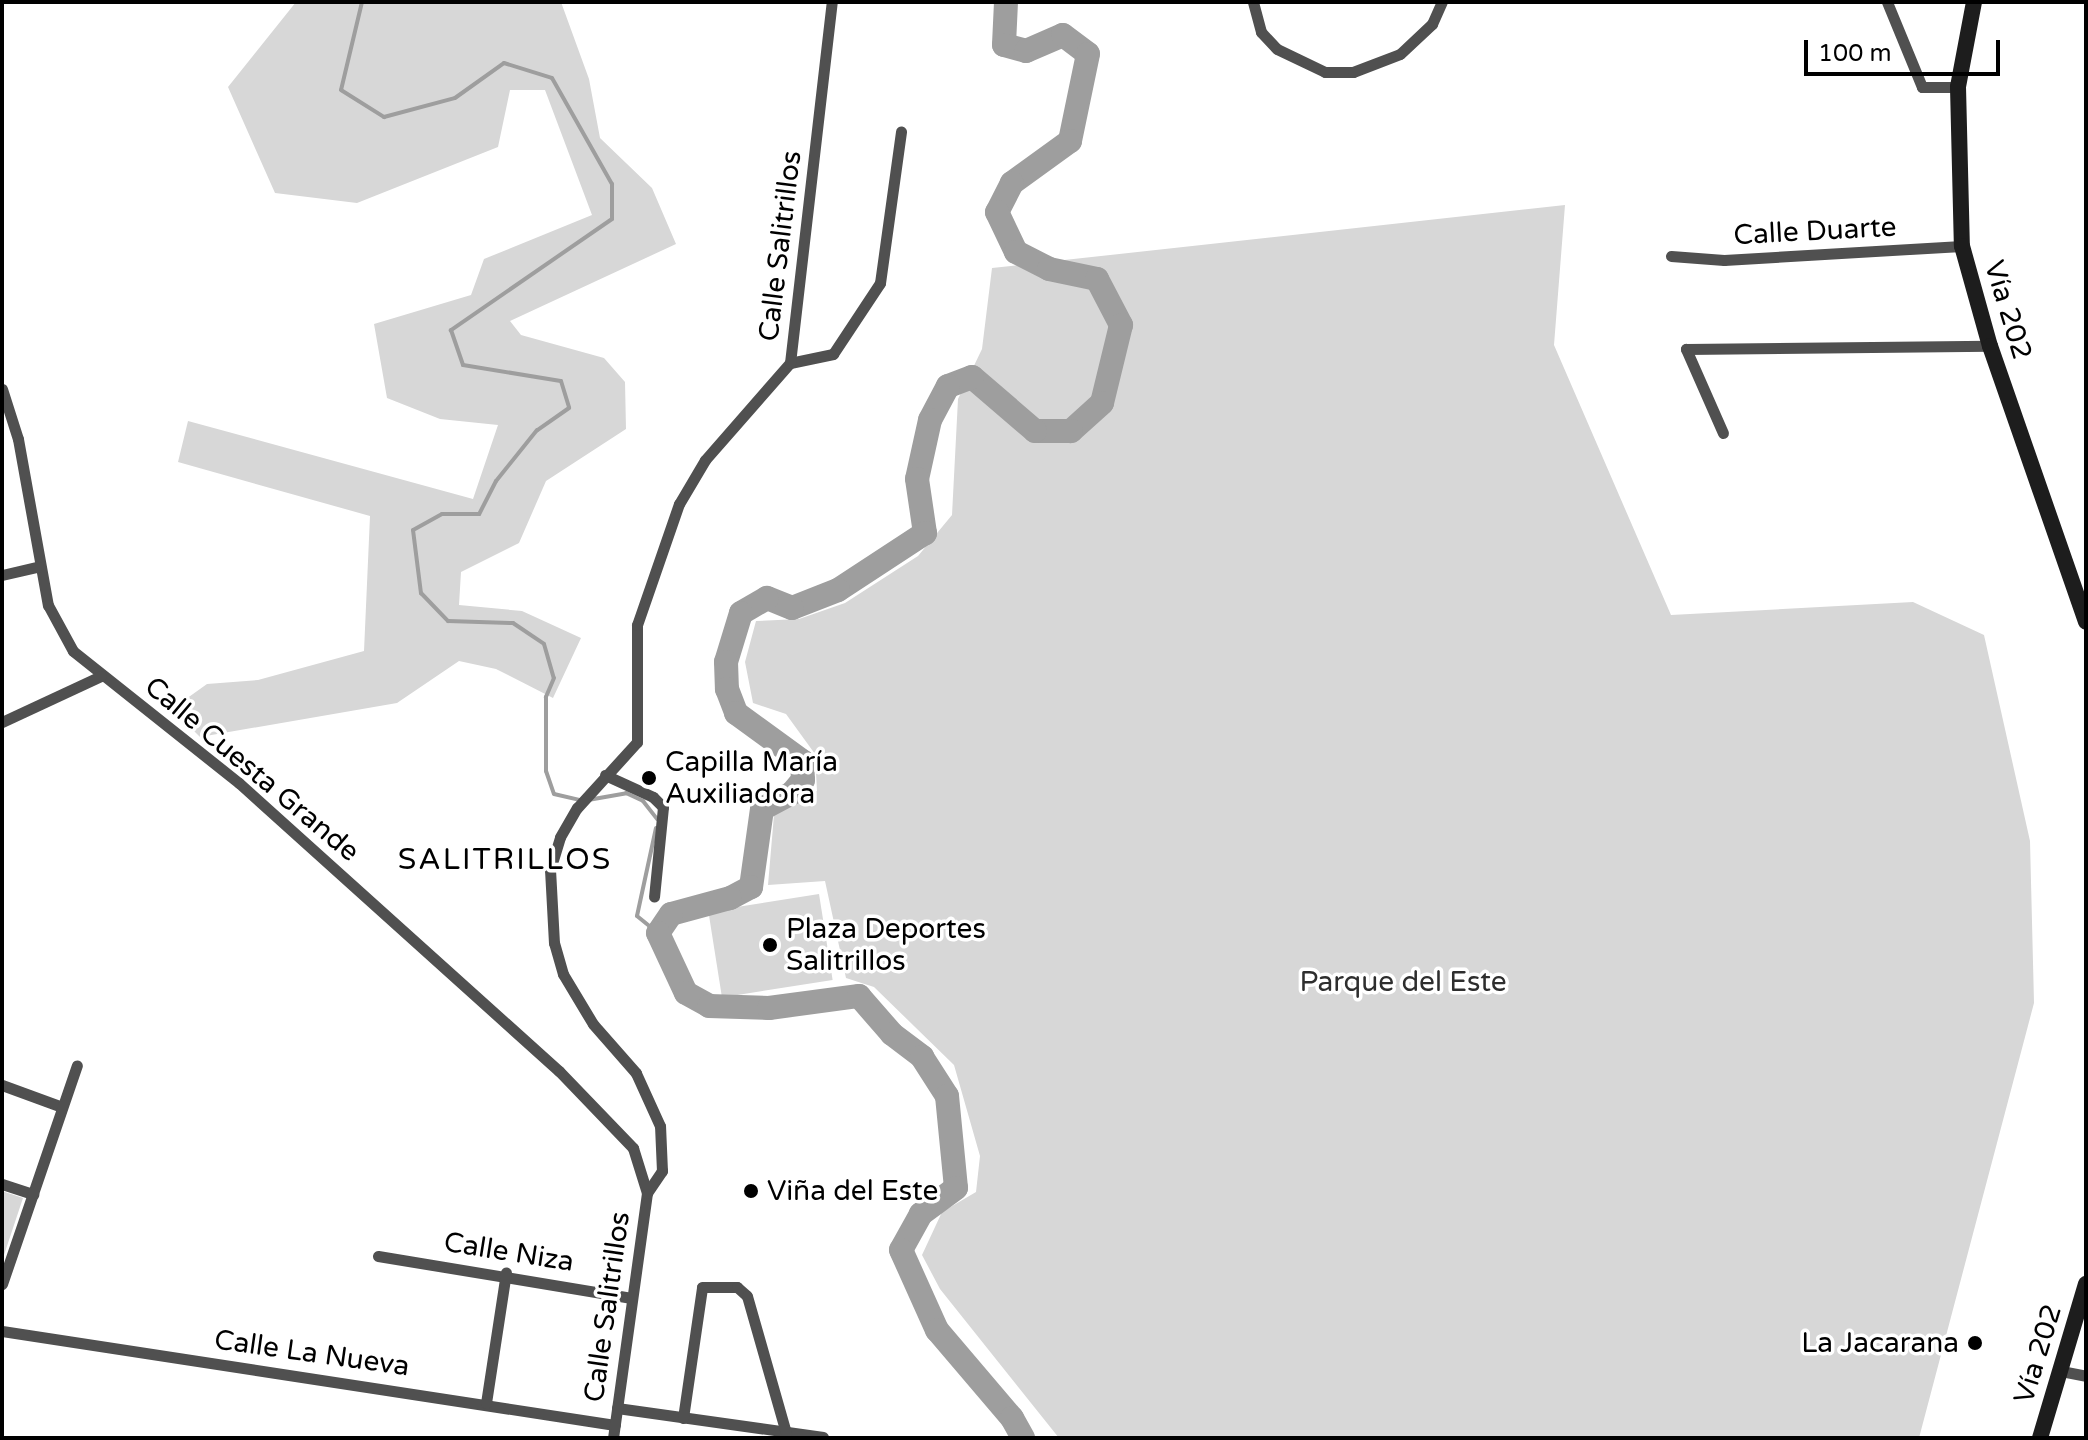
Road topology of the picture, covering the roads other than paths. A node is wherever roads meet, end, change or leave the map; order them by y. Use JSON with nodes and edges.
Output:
{"nodes":[{"id":1,"x":832,"y":2,"type":"edge"},
{"id":2,"x":1253,"y":2,"type":"edge"},
{"id":3,"x":1442,"y":2,"type":"edge"},
{"id":4,"x":1887,"y":2,"type":"edge"},
{"id":5,"x":1970,"y":6,"type":"edge"},
{"id":6,"x":1958,"y":87,"type":"junction"},
{"id":7,"x":901,"y":131,"type":"dead end"},
{"id":8,"x":1962,"y":246,"type":"junction"},
{"id":9,"x":1671,"y":256,"type":"dead end"},
{"id":10,"x":1990,"y":346,"type":"junction"},
{"id":11,"x":790,"y":363,"type":"junction"},
{"id":12,"x":2,"y":389,"type":"edge"},
{"id":13,"x":1723,"y":433,"type":"dead end"},
{"id":14,"x":38,"y":567,"type":"junction"},
{"id":15,"x":2,"y":575,"type":"edge"},
{"id":16,"x":2085,"y":615,"type":"edge"},
{"id":17,"x":101,"y":676,"type":"junction"},
{"id":18,"x":2,"y":722,"type":"edge"},
{"id":19,"x":605,"y":775,"type":"junction"},
{"id":20,"x":654,"y":897,"type":"dead end"},
{"id":21,"x":77,"y":1065,"type":"dead end"},
{"id":22,"x":2,"y":1085,"type":"edge"},
{"id":23,"x":62,"y":1107,"type":"junction"},
{"id":24,"x":2,"y":1184,"type":"edge"},
{"id":25,"x":647,"y":1193,"type":"junction"},
{"id":26,"x":33,"y":1194,"type":"junction"},
{"id":27,"x":378,"y":1256,"type":"dead end"},
{"id":28,"x":506,"y":1273,"type":"junction"},
{"id":29,"x":2,"y":1284,"type":"edge"},
{"id":30,"x":2086,"y":1284,"type":"edge"},
{"id":31,"x":632,"y":1298,"type":"junction"},
{"id":32,"x":2,"y":1331,"type":"edge"},
{"id":33,"x":2061,"y":1371,"type":"junction"},
{"id":34,"x":2086,"y":1376,"type":"edge"},
{"id":35,"x":486,"y":1403,"type":"junction"},
{"id":36,"x":617,"y":1408,"type":"junction"},
{"id":37,"x":683,"y":1418,"type":"junction"},
{"id":38,"x":615,"y":1425,"type":"junction"},
{"id":39,"x":786,"y":1433,"type":"junction"},
{"id":40,"x":823,"y":1437,"type":"edge"},
{"id":41,"x":613,"y":1438,"type":"edge"},
{"id":42,"x":2040,"y":1438,"type":"edge"}],
"edges":[{"from":1,"to":11,"type":"street","name":"Calle Salitrillos"},
{"from":2,"to":3,"type":"street"},
{"from":4,"to":6,"type":"street"},
{"from":5,"to":6,"type":"main road","name":"Vía 202"},
{"from":6,"to":8,"type":"main road","name":"Vía 202"},
{"from":7,"to":11,"type":"street"},
{"from":8,"to":9,"type":"street","name":"Calle Duarte"},
{"from":8,"to":10,"type":"main road","name":"Vía 202"},
{"from":10,"to":13,"type":"street"},
{"from":10,"to":16,"type":"main road","name":"Vía 202"},
{"from":11,"to":19,"type":"street","name":"Calle Salitrillos"},
{"from":12,"to":14,"type":"street","name":"Calle Cuesta Grande"},
{"from":14,"to":15,"type":"street"},
{"from":14,"to":17,"type":"street","name":"Calle Cuesta Grande"},
{"from":17,"to":18,"type":"street"},
{"from":17,"to":25,"type":"street","name":"Calle Cuesta Grande"},
{"from":19,"to":20,"type":"street"},
{"from":19,"to":25,"type":"street","name":"Calle Salitrillos"},
{"from":21,"to":23,"type":"street"},
{"from":22,"to":23,"type":"street"},
{"from":23,"to":26,"type":"street"},
{"from":24,"to":26,"type":"street"},
{"from":25,"to":31,"type":"street","name":"Calle Salitrillos"},
{"from":26,"to":29,"type":"street"},
{"from":27,"to":28,"type":"street","name":"Calle Niza"},
{"from":28,"to":31,"type":"street","name":"Calle Niza"},
{"from":28,"to":35,"type":"street"},
{"from":30,"to":33,"type":"main road","name":"Vía 202"},
{"from":31,"to":36,"type":"street","name":"Calle Salitrillos"},
{"from":32,"to":35,"type":"street","name":"Calle La Nueva"},
{"from":33,"to":34,"type":"street"},
{"from":33,"to":42,"type":"main road","name":"Vía 202"},
{"from":35,"to":38,"type":"street","name":"Calle La Nueva"},
{"from":36,"to":37,"type":"street"},
{"from":36,"to":38,"type":"street","name":"Calle Salitrillos"},
{"from":37,"to":39,"type":"street"},
{"from":37,"to":39,"type":"street"},
{"from":38,"to":41,"type":"street","name":"Calle Salitrillos"},
{"from":39,"to":40,"type":"street"}]}
